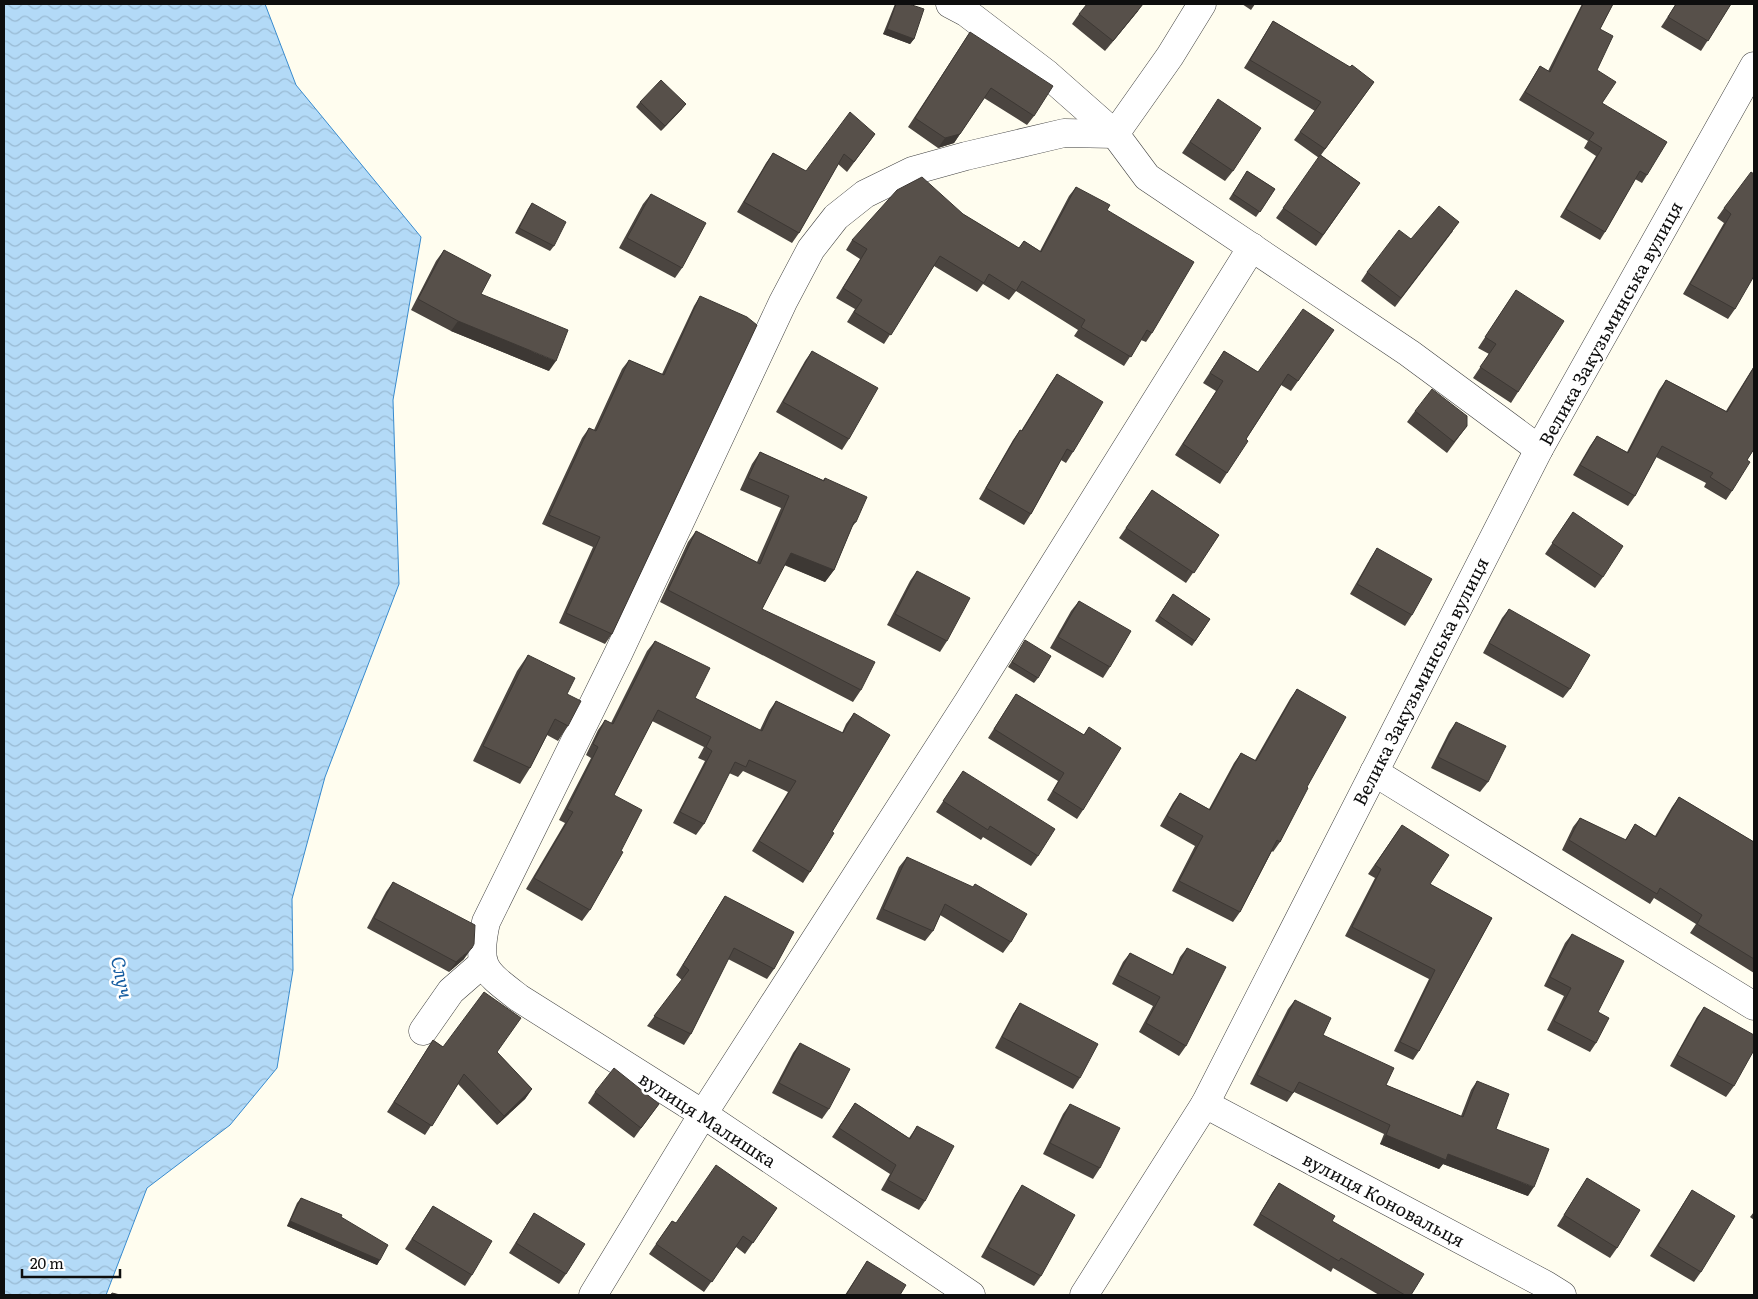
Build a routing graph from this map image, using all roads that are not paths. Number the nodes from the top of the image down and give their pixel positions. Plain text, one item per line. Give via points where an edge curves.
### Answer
1 (950, 4) edge
2 (1202, 4) edge
3 (1754, 66) edge
4 (1114, 134) junction
5 (1252, 248) junction
6 (1539, 449) junction
7 (1374, 772) junction
8 (482, 964) junction
9 (1754, 1006) edge
10 (423, 1031) dead end
11 (1205, 1104) junction
12 (703, 1114) junction
13 (593, 1295) edge
14 (971, 1295) edge
15 (1084, 1295) edge
16 (1562, 1295) edge

1 - 4 street via 1047,74
2 - 4 street via 1170,56
3 - 6 street, Велика Закузьминська вулиця
4 - 5 street via 1147,177
4 - 8 street via 1064,133 912,171 865,194 836,217 811,249 486,922
5 - 6 street via 1409,353
5 - 12 street via 968,702
6 - 7 street, Велика Закузьминська вулиця
7 - 9 street
7 - 11 street, Велика Закузьминська вулиця
8 - 10 street via 451,991
8 - 12 street, вулиця Малишка via 496,981 519,998
11 - 15 street, Велика Закузьминська вулиця
11 - 16 street, вулиця Коновальця
12 - 13 street
12 - 14 street, вулиця Малишка

